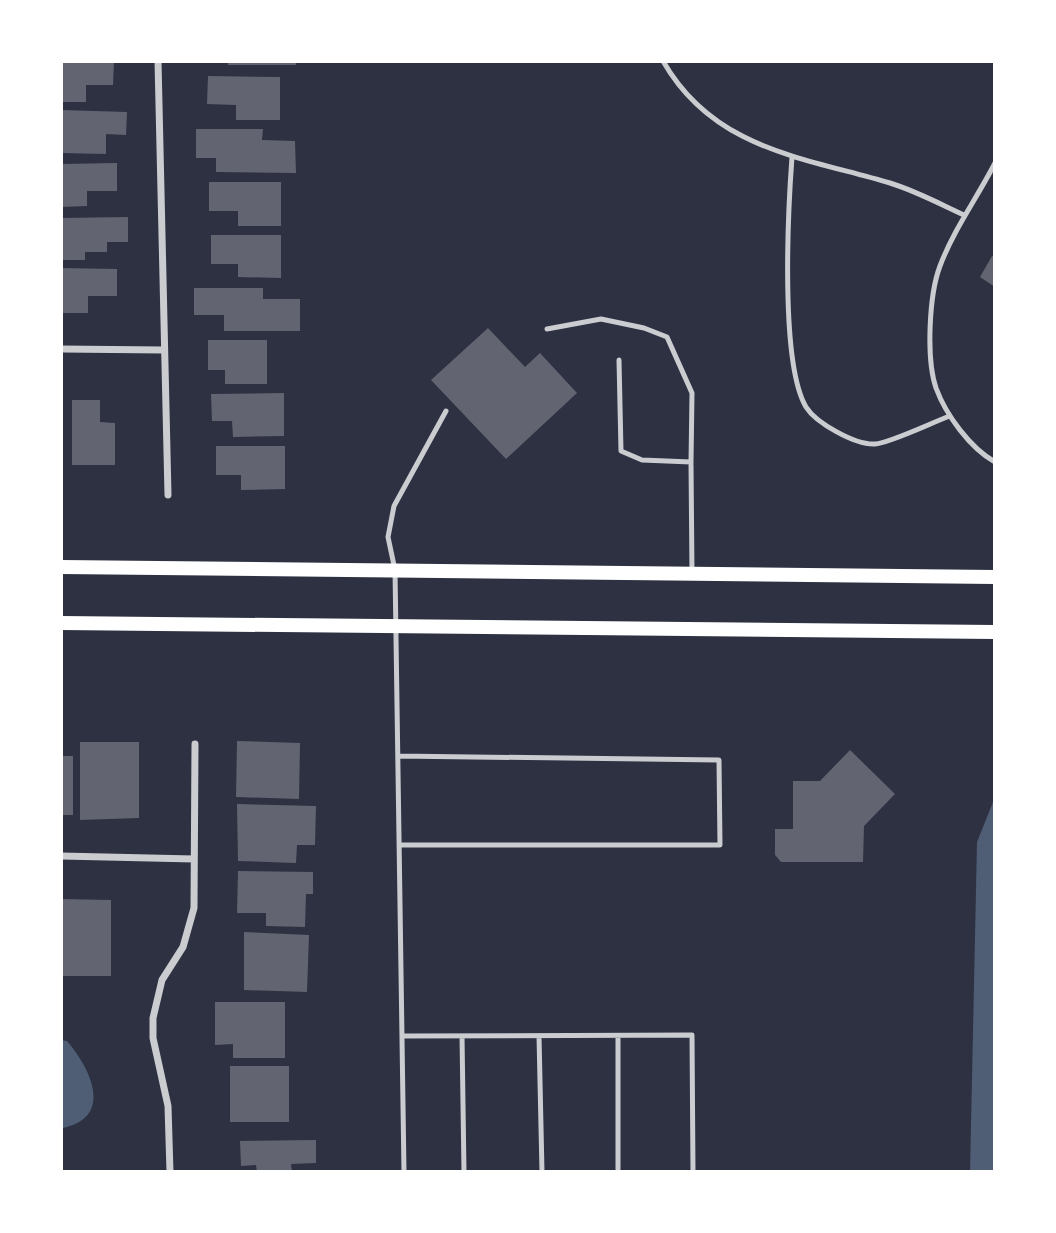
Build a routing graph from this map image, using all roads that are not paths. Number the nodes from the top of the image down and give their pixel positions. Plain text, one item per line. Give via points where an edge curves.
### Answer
1 (158, 61) edge
2 (663, 61) edge
3 (792, 157) junction
4 (995, 163) edge
5 (964, 215) junction
6 (547, 329) dead end
7 (61, 349) edge
8 (163, 350) junction
9 (619, 360) dead end
10 (446, 411) dead end
11 (950, 415) junction
12 (691, 462) junction
13 (995, 462) edge
14 (168, 495) dead end
15 (61, 567) edge
16 (395, 570) junction
17 (692, 573) junction
18 (995, 576) edge
19 (61, 623) edge
20 (395, 626) junction
21 (995, 632) edge
22 (195, 744) dead end
23 (398, 756) junction
24 (399, 845) junction
25 (61, 856) edge
26 (194, 859) junction
27 (402, 1036) junction
28 (461, 1036) junction
29 (539, 1036) junction
30 (618, 1036) junction
31 (170, 1172) edge
32 (404, 1172) edge
33 (464, 1172) edge
34 (542, 1172) edge
35 (618, 1172) edge
36 (693, 1172) edge

1 - 8 street
2 - 3 lane via 709,118
3 - 5 lane via 894,184
3 - 11 lane via 786,228 794,373 806,408 838,434 875,444
4 - 5 lane
5 - 11 lane via 939,270 931,310 935,386
6 - 12 lane via 601,319 667,337 692,393
7 - 8 street
8 - 14 street
9 - 12 lane via 621,451 642,460
10 - 16 lane via 394,506 388,537
11 - 13 lane via 983,455
12 - 17 lane
15 - 16 main road
16 - 17 main road
16 - 20 lane
17 - 18 main road
19 - 20 main road
20 - 21 main road
20 - 23 lane
22 - 26 street
23 - 24 lane
23 - 24 lane via 719,760 720,845
24 - 27 lane
25 - 26 street
26 - 31 street via 191,925 162,980 152,1018 168,1106
27 - 28 lane
27 - 32 lane
28 - 29 lane
28 - 33 lane
29 - 30 lane
29 - 34 lane
30 - 35 lane
30 - 36 lane via 692,1035

